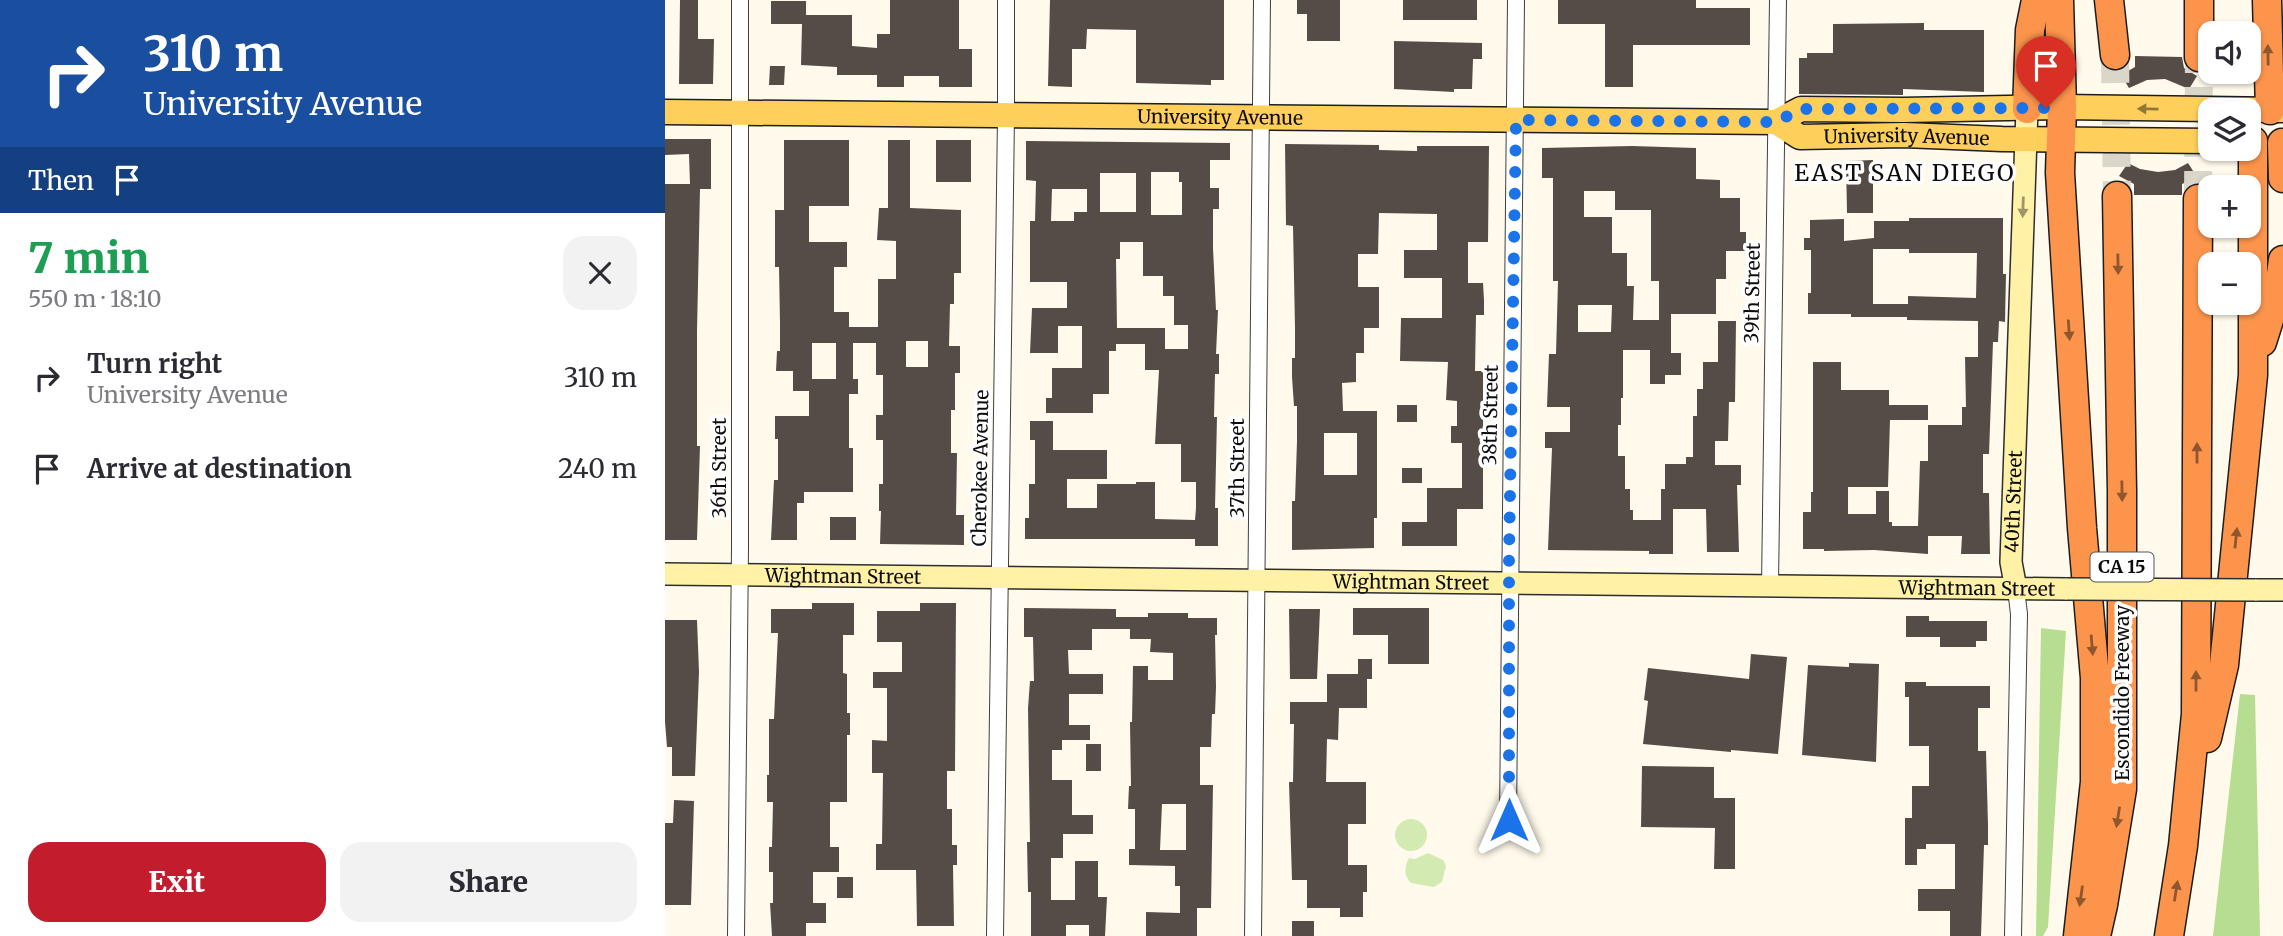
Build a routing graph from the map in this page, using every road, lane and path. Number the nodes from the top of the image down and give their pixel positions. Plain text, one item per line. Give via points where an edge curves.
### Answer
1 (740, 0) edge
2 (1006, 0) edge
3 (1262, 0) edge
4 (1516, 0) edge
5 (1778, 0) edge
6 (2036, 0) edge
7 (2059, 0) edge
8 (2109, 0) edge
9 (2116, 0) edge
10 (2199, 0) edge
11 (2217, 0) edge
12 (2267, 0) edge
13 (2199, 21) edge
14 (2215, 21) edge
15 (2062, 107) junction
16 (2027, 108) junction
17 (2277, 110) edge
18 (665, 112) edge
19 (740, 113) junction
20 (1006, 116) junction
21 (1260, 118) junction
22 (1516, 120) junction
23 (1776, 122) junction
24 (2261, 129) edge
25 (2025, 139) junction
26 (2061, 139) junction
27 (2198, 141) edge
28 (2261, 142) edge
29 (2282, 143) edge
30 (2251, 161) edge
31 (2283, 178) edge
32 (2117, 196) tunnel mouth
33 (2198, 199) tunnel mouth
34 (2283, 260) edge
35 (2253, 375) junction
36 (665, 574) edge
37 (740, 576) junction
38 (1000, 579) junction
39 (1257, 581) junction
40 (1509, 583) junction
41 (1770, 586) junction
42 (2016, 589) junction
43 (2283, 590) edge
44 (1504, 830) dead end
45 (2183, 846) junction
46 (736, 936) edge
47 (995, 936) edge
48 (1253, 936) edge
49 (2013, 936) edge
50 (2078, 936) edge
51 (2096, 936) edge
52 (2169, 936) edge

1 - 19 street, 36th Street
2 - 20 street, Cherokee Avenue
3 - 21 street, 37th Street
4 - 22 street, 38th Street
5 - 23 street, 39th Street
6 - 16 highway
7 - 15 highway
8 - 9 highway via 2115,55
10 - 13 highway
11 - 14 highway
17 -> 12 highway
15 - 16 main road, University Avenue
17 -> 15 main road, University Avenue
15 - 26 highway
16 - 23 main road, University Avenue via 1801,109
16 - 25 main road, 40th Street
17 - 24 main road
18 - 19 main road, University Avenue
19 - 20 main road, University Avenue
19 - 37 street, 36th Street
20 - 21 main road, University Avenue
20 - 38 street, Cherokee Avenue
21 - 22 main road, University Avenue
21 - 39 street, 37th Street
22 - 23 main road, University Avenue
22 - 40 street, 38th Street
23 - 25 main road, University Avenue via 1800,137
23 - 41 street, 39th Street
25 - 26 main road, University Avenue
25 -> 42 main road, 40th Street via 2011,562
26 - 27 main road, University Avenue
26 -> 50 highway via 2077,462 2095,678 2095,782
28 - 29 main road
29 - 31 highway
30 - 35 highway
32 -> 51 highway, Escondido Freeway / CA 15 via 2122,789
45 -> 33 highway via 2196,714
34 - 35 highway
45 -> 35 highway via 2224,665
36 - 37 main road, Wightman Street
37 - 38 main road, Wightman Street
37 - 46 street, 36th Street
38 - 39 main road, Wightman Street
38 - 47 street, Cherokee Avenue
39 - 40 main road, Wightman Street
39 - 48 street, 37th Street
40 - 41 main road, Wightman Street
40 - 44 street, 38th Street via 1509,820
41 - 42 main road, Wightman Street
42 - 43 main road, Wightman Street, bridge
42 - 49 street, 40th Street
52 -> 45 highway

